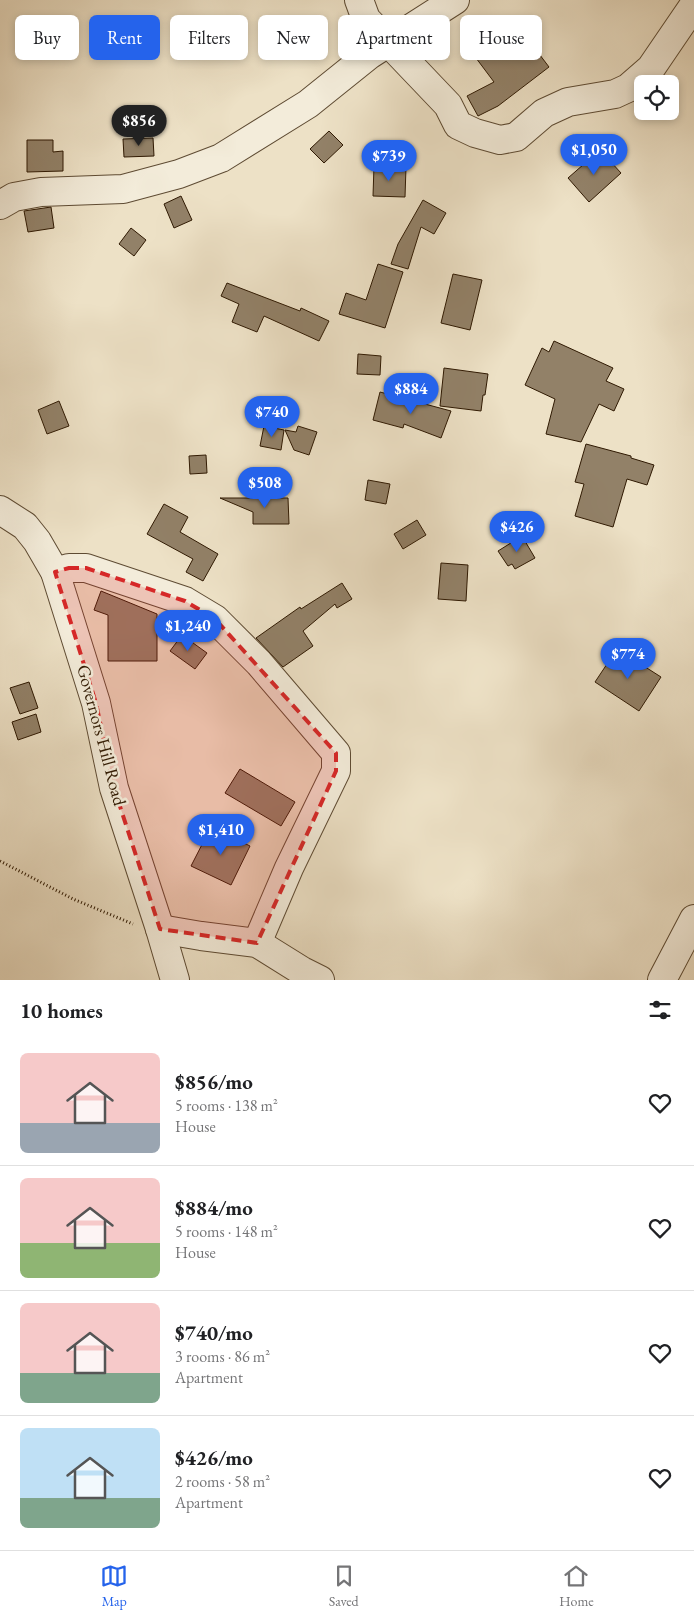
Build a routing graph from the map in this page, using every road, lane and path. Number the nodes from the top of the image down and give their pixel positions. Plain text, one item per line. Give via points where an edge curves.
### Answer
1 (359, 0) edge
2 (455, 0) edge
3 (694, 5) edge
4 (365, 15) edge
5 (431, 15) edge
6 (361, 60) edge
7 (407, 60) edge
8 (0, 205) edge
9 (0, 510) edge
10 (55, 572) junction
11 (0, 861) edge
12 (694, 919) edge
13 (160, 928) junction
14 (257, 943) junction
15 (175, 980) edge
16 (320, 980) edge
17 (662, 980) edge

1 - 4 street
2 - 5 street
3 - 7 street via 651,68 628,88 615,94 568,102 544,113 516,137 500,140 458,125 448,105
6 - 8 street via 308,104 221,158 124,189 42,192 14,197
9 - 10 street, Governors Hill Road via 25,526
10 - 13 street, Governors Hill Road via 96,703 114,788
10 - 14 street via 86,568 186,601 215,619 259,663 336,753 336,771
11 - 13 path via 82,903 135,925
12 - 17 street
13 - 14 street
13 - 15 street, Governors Hill Road
14 - 16 street

